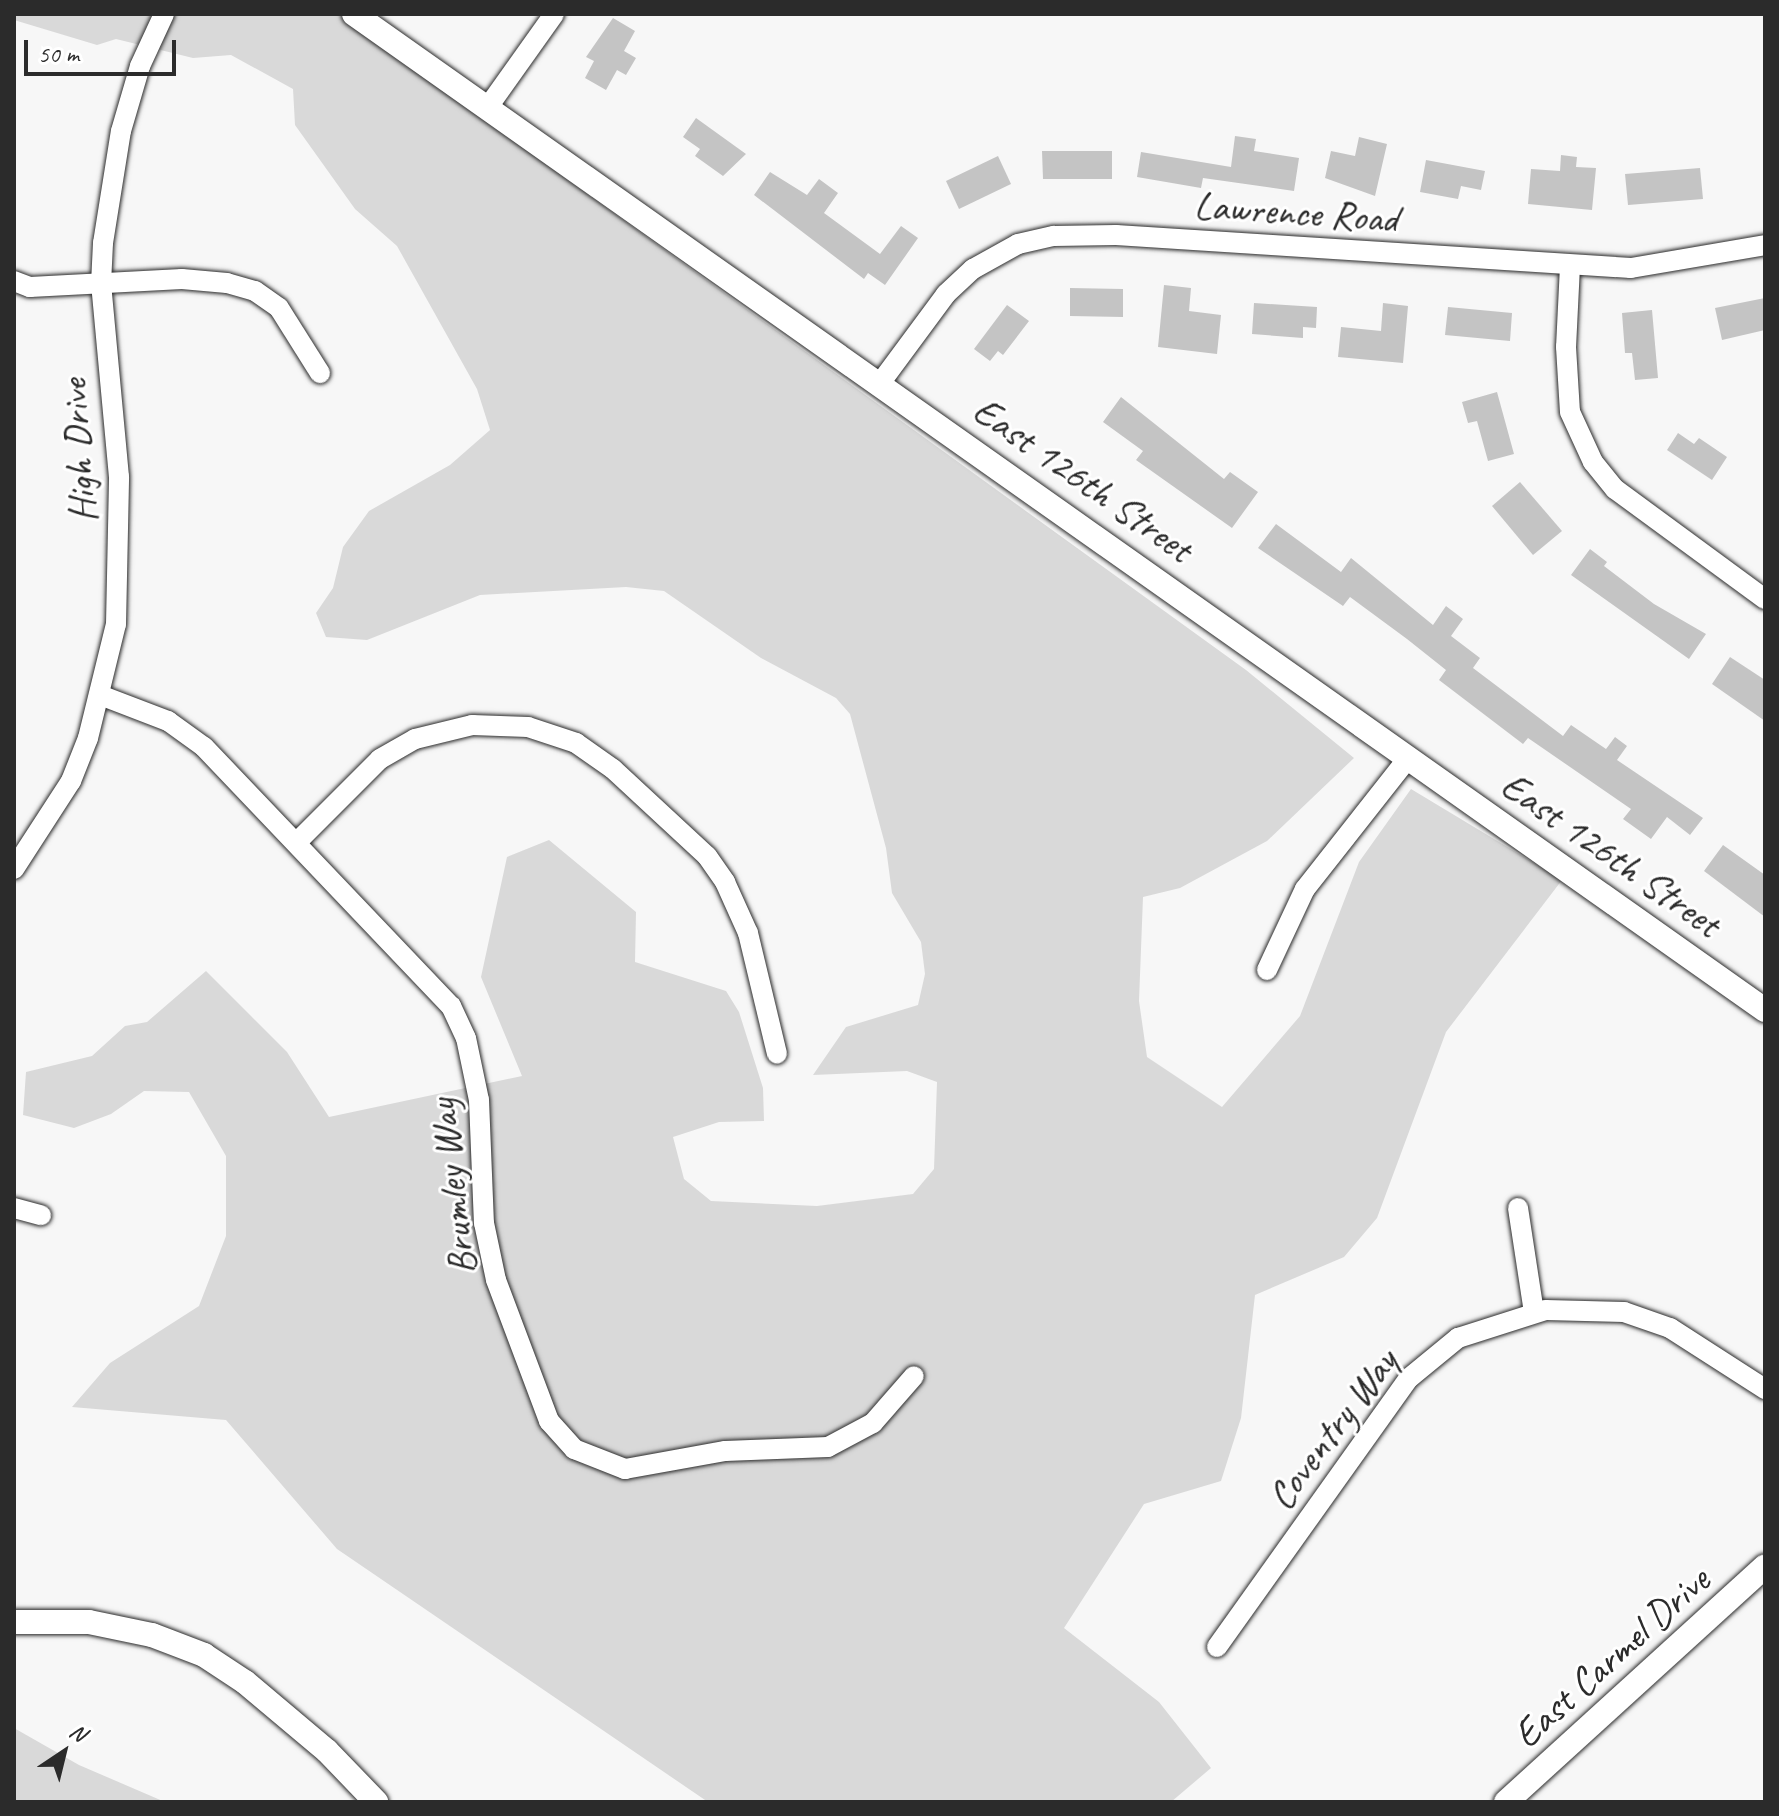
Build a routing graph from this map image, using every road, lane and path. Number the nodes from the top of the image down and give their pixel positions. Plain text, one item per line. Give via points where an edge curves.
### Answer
1 (164, 14) edge
2 (354, 14) edge
3 (554, 14) edge
4 (488, 107) junction
5 (1765, 245) edge
6 (1570, 266) junction
7 (14, 281) edge
8 (101, 284) junction
9 (320, 373) dead end
10 (881, 382) junction
11 (1765, 599) edge
12 (100, 695) junction
13 (1409, 757) junction
14 (297, 842) junction
15 (14, 869) edge
16 (1267, 970) dead end
17 (1763, 1005) edge
18 (777, 1054) dead end
19 (14, 1208) edge
20 (1518, 1208) dead end
21 (41, 1215) dead end
22 (1534, 1312) junction
23 (914, 1376) dead end
24 (1765, 1389) edge
25 (1765, 1566) edge
26 (14, 1622) edge
27 (1217, 1647) dead end
28 (376, 1802) edge
29 (1506, 1802) edge

1 - 8 street, High Drive via 140,66 121,131 108,188
2 - 4 street, East 126th Street
3 - 4 street
4 - 10 street, East 126th Street
5 - 6 street, Lawrence Road via 1661,267
6 - 10 street, Lawrence Road via 1116,235 1054,236 1018,244 973,269 946,294
6 - 11 street via 1570,412 1593,462 1615,489
7 - 8 street via 30,287
8 - 9 street via 182,279 255,291 279,308
8 - 12 street, High Drive via 119,477 120,582
10 - 13 street, East 126th Street
12 - 14 street, Brumley Way via 168,721 204,747
12 - 15 street, High Drive via 71,781
13 - 16 street via 1305,889
13 - 17 street, East 126th Street
14 - 18 street via 380,759 415,739 472,725 528,727 576,743 613,769 707,856 725,882 748,933
14 - 23 street, Brumley Way via 437,988 466,1038 479,1100 484,1223 496,1280 549,1421 574,1449 625,1469 725,1451 828,1447 873,1423
19 - 21 street
20 - 22 street
22 - 24 street, Coventry Way via 1586,1307 1624,1312 1670,1328
22 - 27 street, Coventry Way via 1458,1338 1408,1379
25 - 29 street, East Carmel Drive
26 - 28 street via 89,1622 152,1635 204,1655 315,1741

